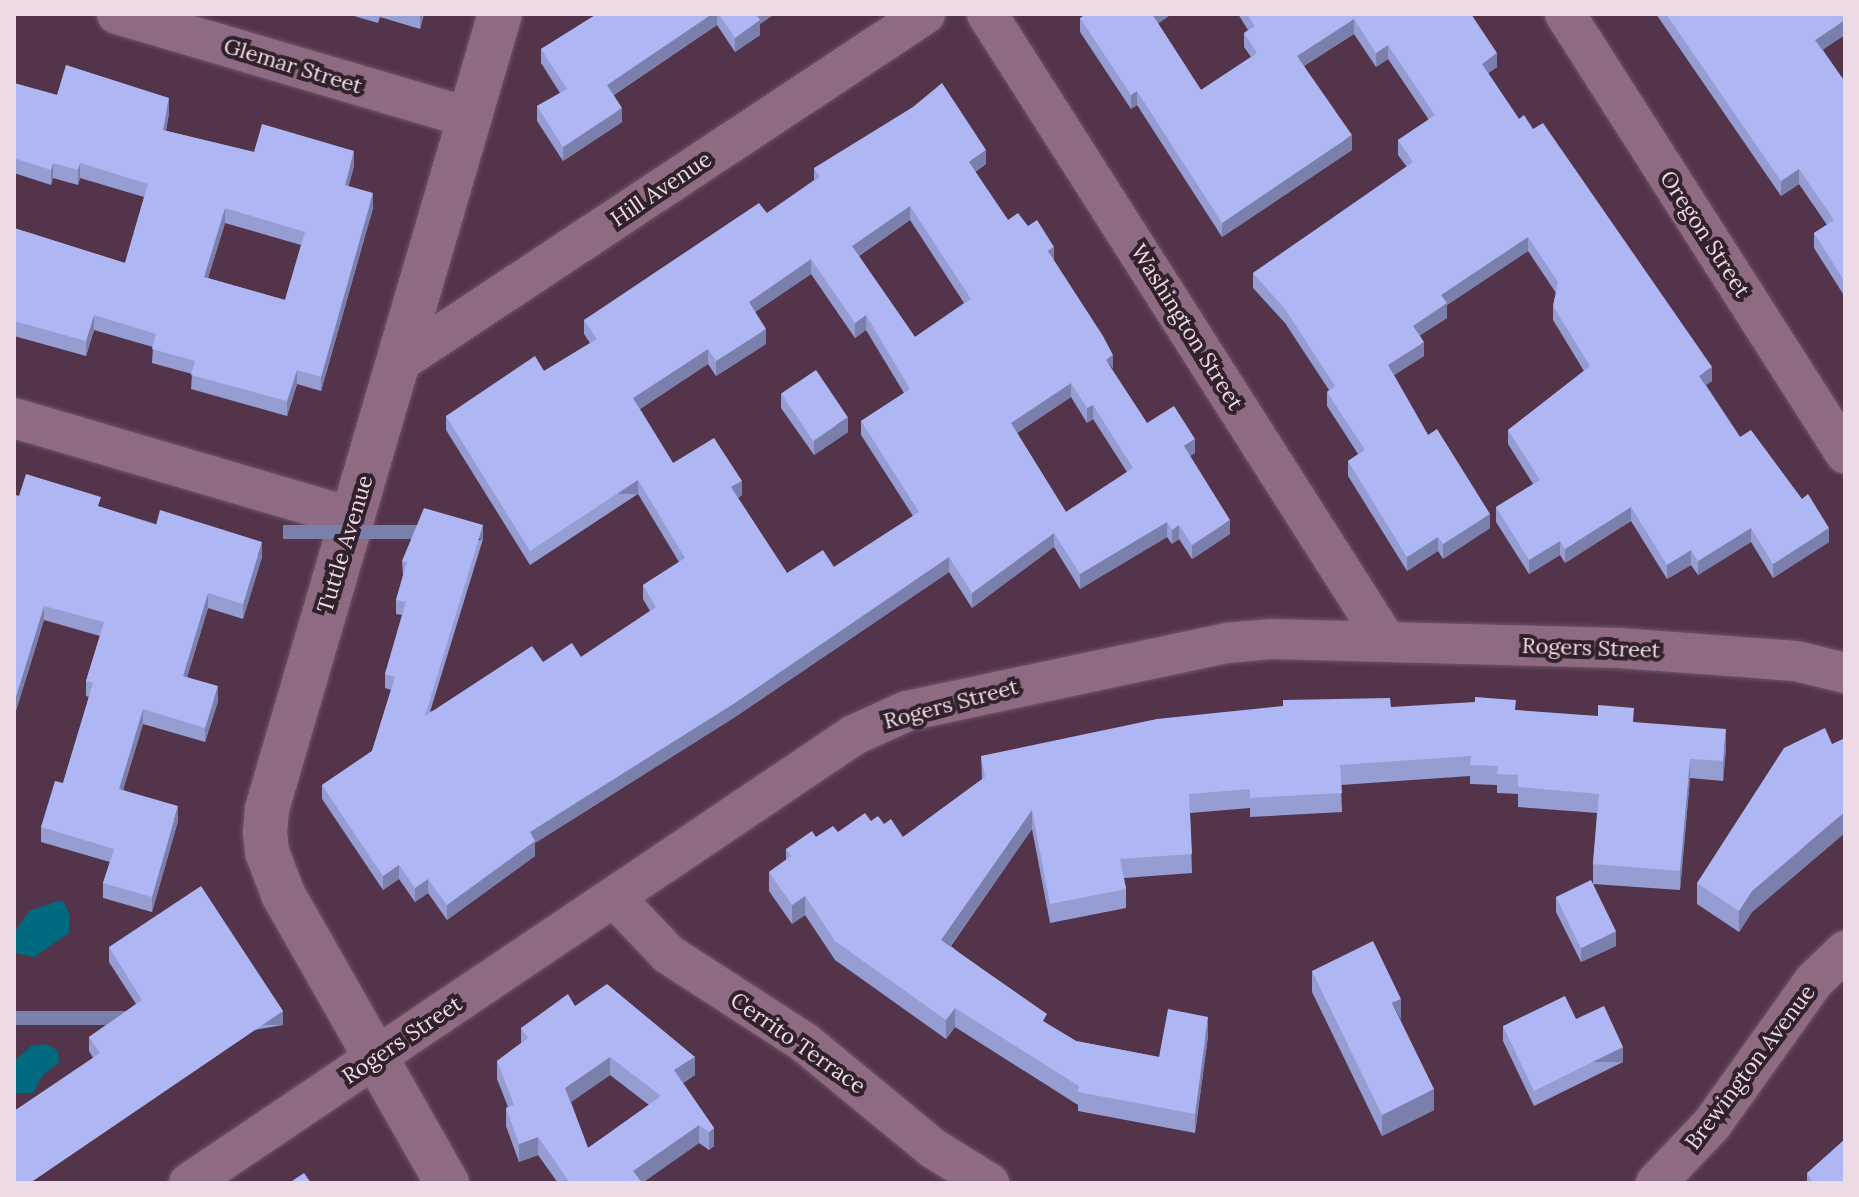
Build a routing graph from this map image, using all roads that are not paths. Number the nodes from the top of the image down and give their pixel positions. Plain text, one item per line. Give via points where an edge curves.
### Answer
1 (117, 14) edge
2 (500, 14) edge
3 (925, 14) edge
4 (987, 14) edge
5 (1565, 14) edge
6 (470, 118) junction
7 (398, 363) junction
8 (14, 418) edge
9 (1845, 453) edge
10 (353, 518) junction
11 (1386, 641) junction
12 (1845, 673) edge
13 (614, 897) junction
14 (1845, 951) edge
15 (376, 1058) junction
16 (189, 1183) edge
17 (447, 1183) edge
18 (989, 1183) edge
19 (1656, 1183) edge

1 - 6 street, Glemar Street
2 - 6 street, Tuttle Avenue
3 - 7 street, Hill Avenue
4 - 11 street, Washington Street
5 - 9 street, Oregon Street
6 - 7 street, Tuttle Avenue
7 - 10 street, Tuttle Avenue
8 - 10 street
10 - 15 street, Tuttle Avenue via 270,796 265,832 283,894
11 - 12 street, Rogers Street via 1753,657
11 - 13 street, Rogers Street via 1227,643 941,702 881,720
13 - 15 street, Rogers Street
13 - 18 street, Cerrito Terrace via 668,954 804,1042 934,1149
14 - 19 street, Brewington Avenue via 1814,981 1712,1124
15 - 16 street, Rogers Street
15 - 17 street, Tuttle Avenue

